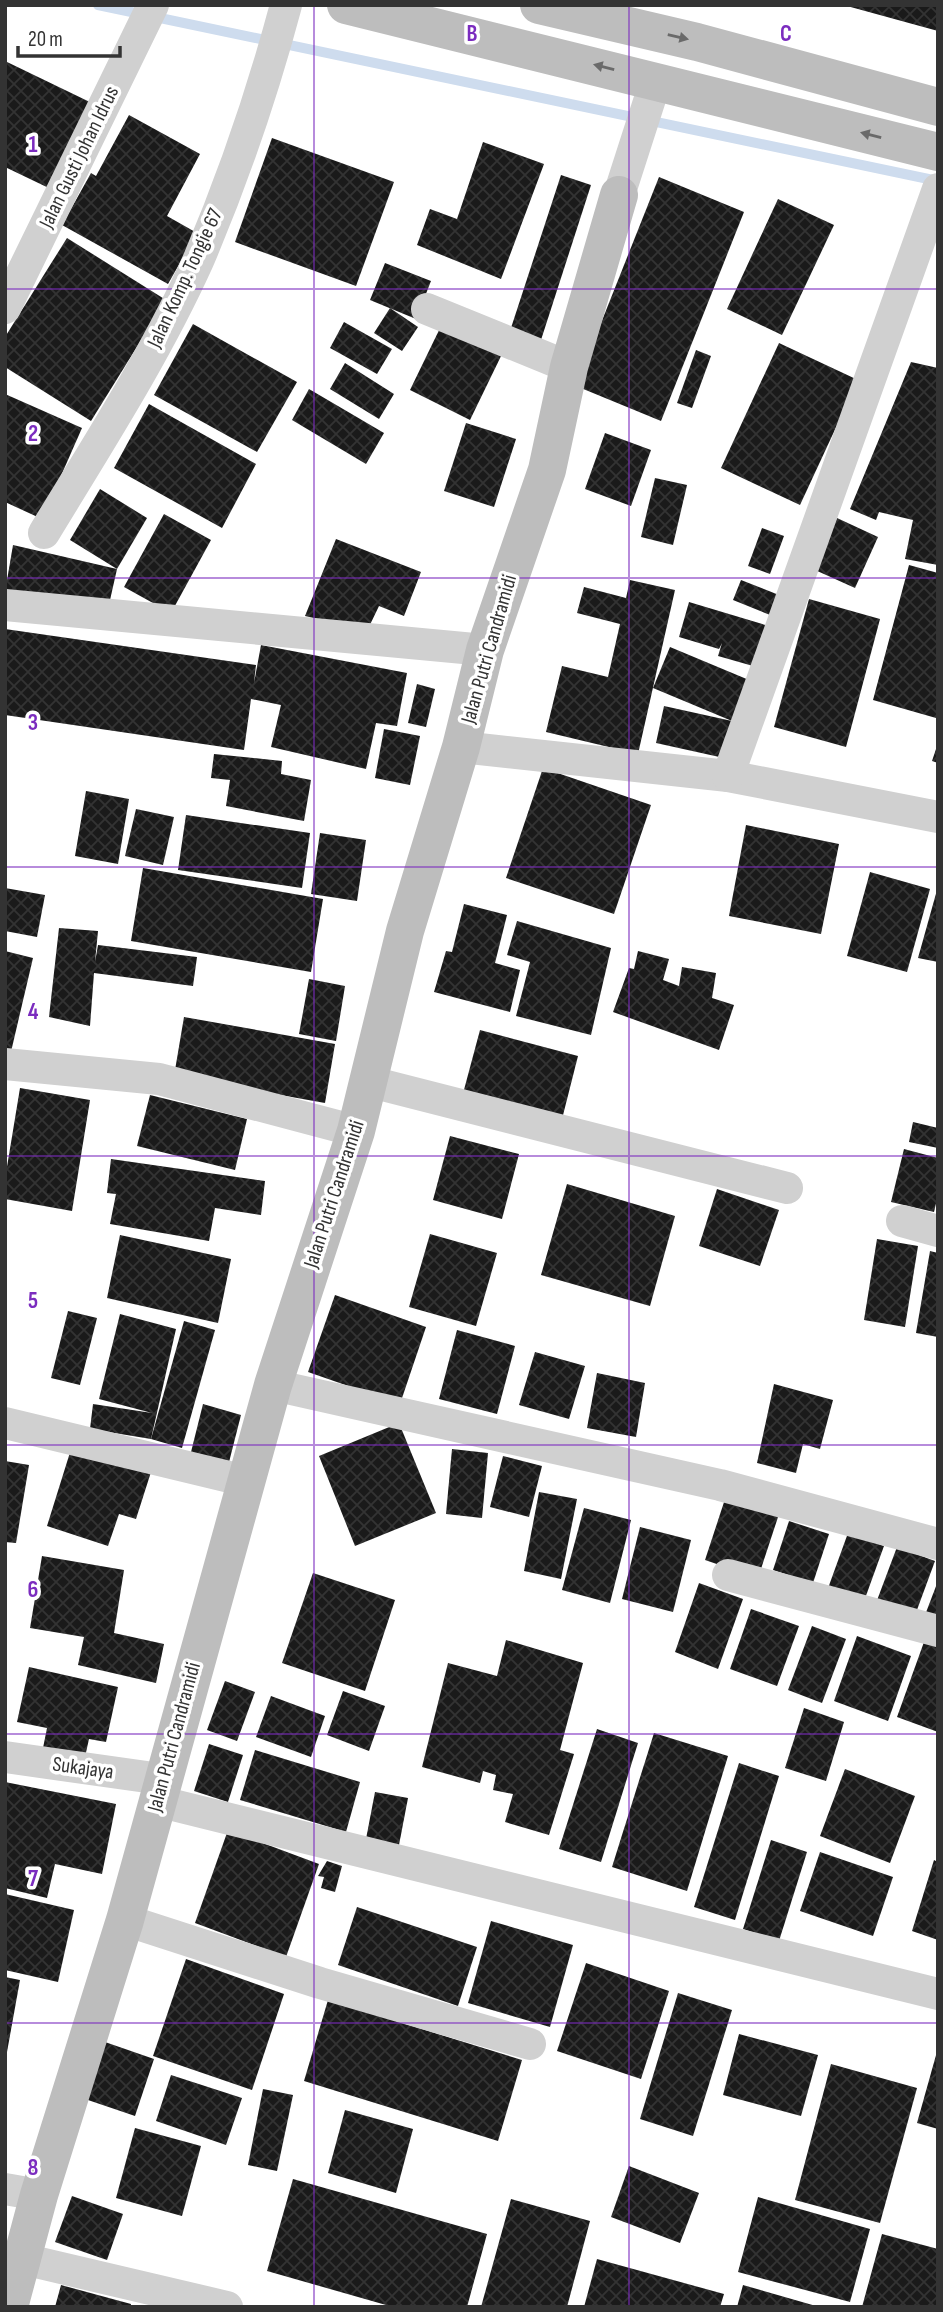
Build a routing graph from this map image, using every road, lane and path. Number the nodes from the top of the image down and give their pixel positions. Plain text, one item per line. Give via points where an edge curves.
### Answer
1 (153, 5) edge
2 (346, 5) edge
3 (540, 5) edge
4 (284, 12) edge
5 (655, 82) junction
6 (938, 107) edge
7 (938, 152) edge
8 (938, 190) edge
9 (619, 195) joint
10 (5, 308) edge
11 (427, 309) dead end
12 (569, 367) junction
13 (44, 533) dead end
14 (5, 605) edge
15 (485, 650) junction
16 (461, 747) junction
17 (728, 776) junction
18 (938, 817) edge
19 (5, 1065) edge
20 (367, 1081) junction
21 (356, 1131) junction
22 (787, 1188) dead end
23 (902, 1221) dead end
24 (938, 1231) edge
25 (273, 1385) junction
26 (5, 1423) edge
27 (246, 1481) junction
28 (938, 1545) edge
29 (728, 1575) dead end
30 (938, 1631) edge
31 (5, 1757) edge
32 (159, 1790) junction
33 (125, 1920) junction
34 (938, 1994) edge
35 (530, 2045) dead end
36 (22, 2192) edge
37 (23, 2259) junction
38 (9, 2307) edge
39 (227, 2307) edge

1 - 10 street, Jalan Gusti Johan Idrus
5 -> 2 street
3 -> 6 street via 697,41
4 - 13 street, Jalan Komp. Tongie 67 via 264,80 197,261 135,383
7 -> 5 street
5 - 9 street, Jalan Putri Candramidi
8 - 17 street
9 - 12 street, Jalan Putri Candramidi
11 - 12 street
12 - 15 street, Jalan Putri Candramidi via 547,470
14 - 15 street
15 - 16 street, Jalan Putri Candramidi
16 - 17 street
16 - 20 street, Jalan Putri Candramidi via 405,931
17 - 18 street
19 - 21 street via 159,1079
20 - 21 street, Jalan Putri Candramidi
20 - 22 street
21 - 25 street, Jalan Putri Candramidi
23 - 24 street
25 - 27 street, Jalan Putri Candramidi
25 - 28 street via 720,1485
26 - 27 street
27 - 32 street, Jalan Putri Candramidi
29 - 30 street
31 - 32 street, Sukajaya
32 - 33 street, Jalan Putri Candramidi
32 - 34 street, Sukajaya
33 - 35 street
33 - 36 street, Jalan Putri Candramidi
36 - 37 street, Jalan Putri Candramidi
37 - 38 street, Jalan Putri Candramidi
37 - 39 street

